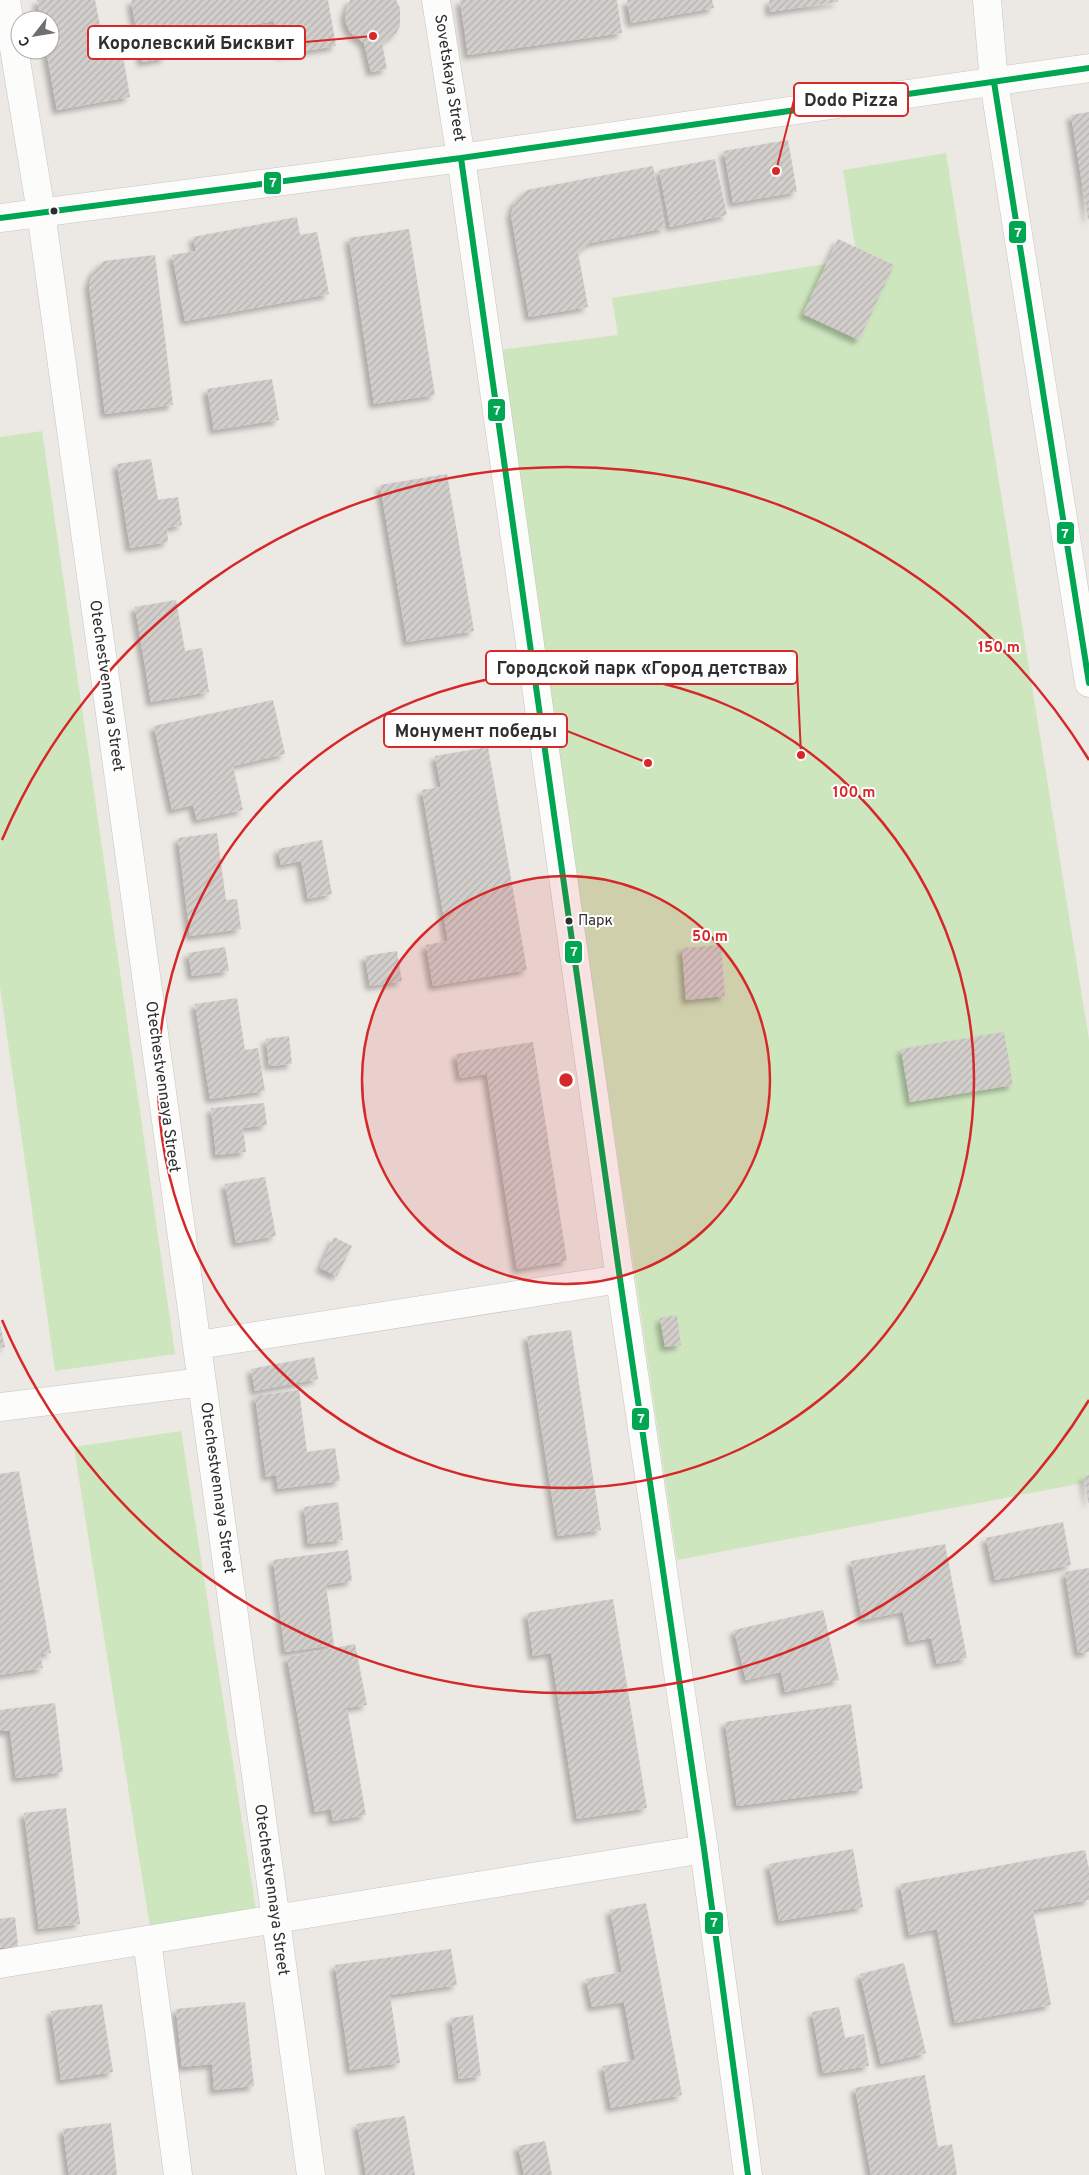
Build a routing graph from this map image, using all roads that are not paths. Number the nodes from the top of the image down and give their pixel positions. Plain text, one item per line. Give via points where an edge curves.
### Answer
1 (6, 0) edge
2 (436, 0) edge
3 (987, 0) edge
4 (1089, 68) edge
5 (994, 82) junction
6 (462, 158) junction
7 (41, 212) junction
8 (0, 218) edge
9 (1089, 683) edge
10 (620, 1279) junction
11 (198, 1345) junction
12 (202, 1382) junction
13 (0, 1407) edge
14 (704, 1850) junction
15 (275, 1919) junction
16 (146, 1940) junction
17 (0, 1964) edge
18 (178, 2175) edge
19 (311, 2175) edge
20 (748, 2175) edge

1 - 7 street, Otechestvennaya Street
2 - 6 street, Sovetskaya Street
3 - 5 street
4 - 5 street
5 - 6 street
5 - 9 street
6 - 7 street
6 - 10 street, Sovetskaya Street
7 - 8 street
7 - 11 street, Otechestvennaya Street
10 - 11 street
10 - 14 street, Sovetskaya Street
11 - 12 street, Otechestvennaya Street
12 - 13 street
12 - 15 street, Otechestvennaya Street
14 - 15 street
14 - 20 street, Sovetskaya Street
15 - 16 street
15 - 19 street, Otechestvennaya Street
16 - 17 street
16 - 18 street

